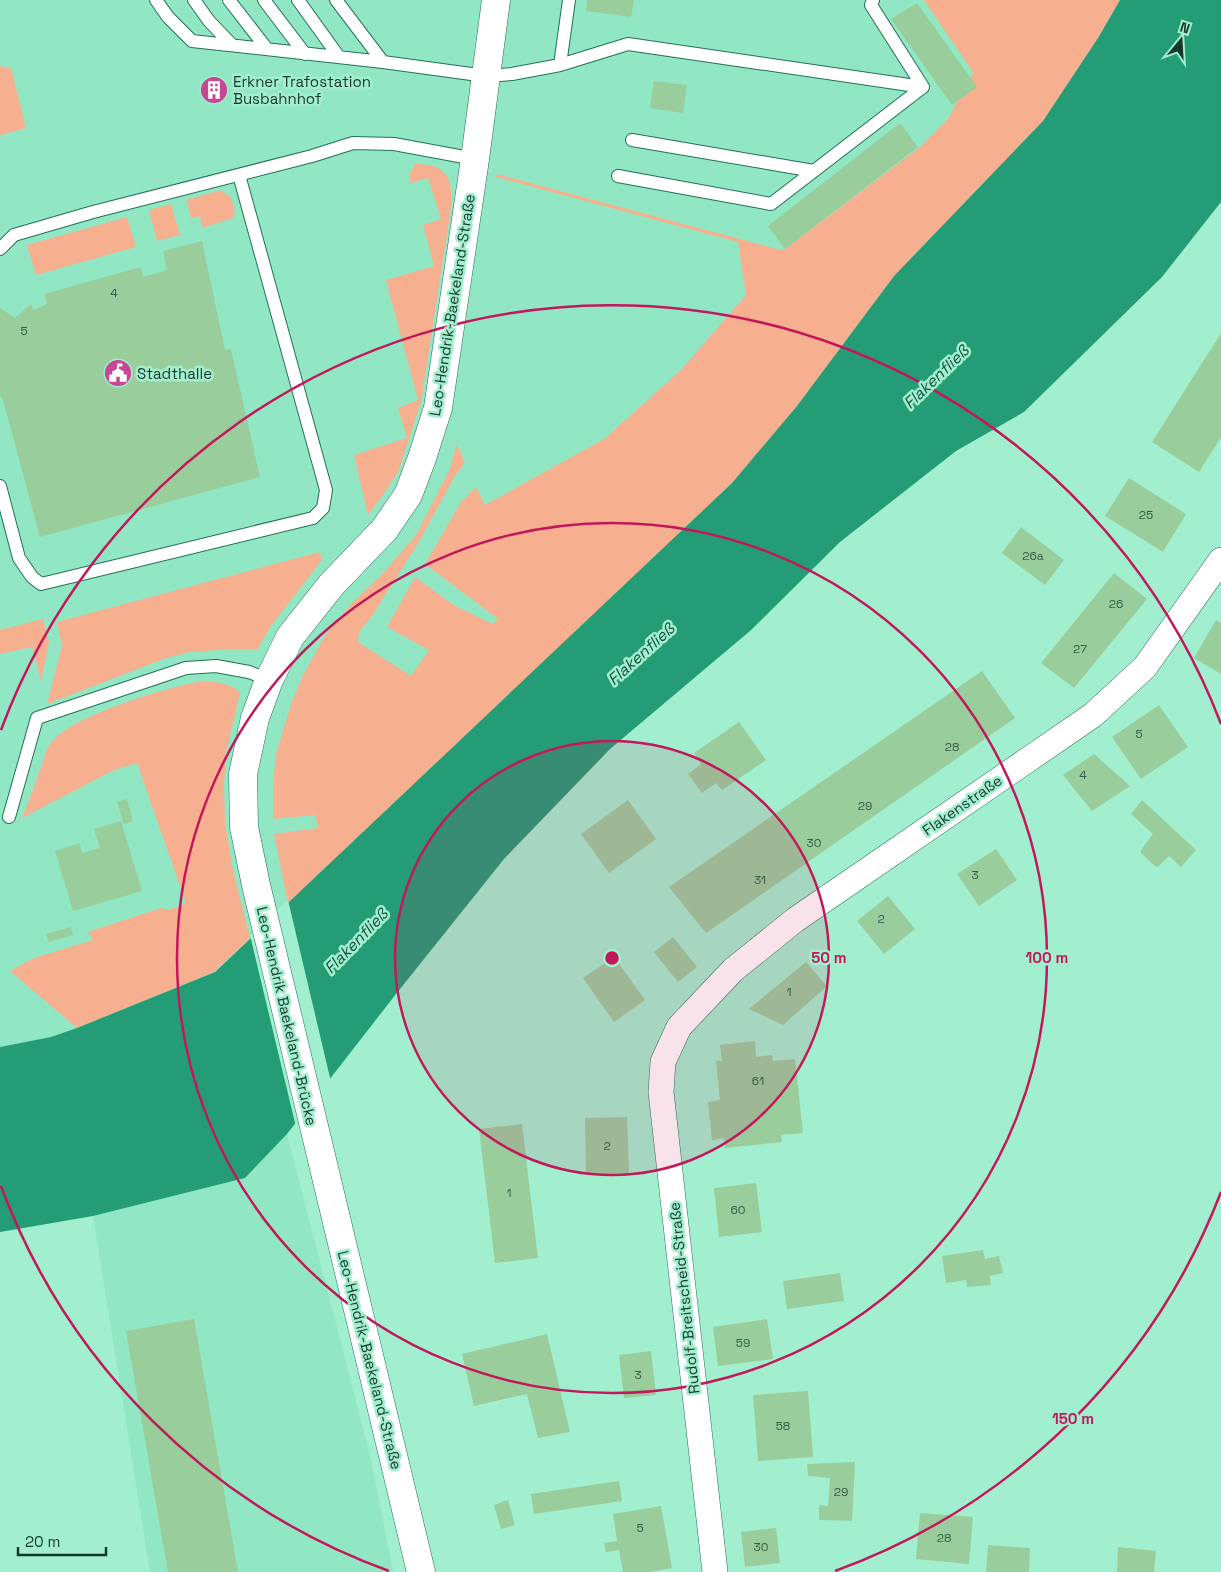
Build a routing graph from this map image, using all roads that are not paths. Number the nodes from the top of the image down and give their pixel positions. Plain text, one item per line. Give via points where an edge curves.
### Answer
1 (156, 0) edge
2 (194, 0) edge
3 (229, 0) edge
4 (264, 0) edge
5 (298, 0) edge
6 (336, 0) edge
7 (496, 0) edge
8 (569, 0) edge
9 (873, 0) edge
10 (231, 44) junction
11 (267, 49) junction
12 (305, 54) junction
13 (339, 57) junction
14 (383, 62) junction
15 (560, 65) junction
16 (486, 76) junction
17 (924, 87) junction
18 (632, 140) dead end
19 (476, 159) junction
20 (814, 171) junction
21 (240, 175) junction
22 (618, 176) dead end
23 (0, 249) edge
24 (0, 486) edge
25 (1221, 560) edge
26 (269, 680) junction
27 (9, 817) dead end
28 (256, 885) joint
29 (679, 1028) joint
30 (318, 1147) joint
31 (421, 1572) edge
32 (715, 1572) edge

1 - 10 lane via 192,41
2 - 10 lane
3 - 11 lane
4 - 12 lane
5 - 13 lane
6 - 14 lane
7 - 16 street, Leo-Hendrik-Baekeland-Straße
8 - 15 lane
9 - 17 lane via 871,5
10 - 11 lane
11 - 12 lane
12 - 13 lane
13 - 14 lane
14 - 16 lane
15 - 16 lane
15 - 17 lane via 628,44
16 - 19 street, Leo-Hendrik-Baekeland-Straße
17 - 20 lane
18 - 20 lane
19 - 21 lane via 394,144 353,143
19 - 26 street, Leo-Hendrik-Baekeland-Straße via 438,408 408,495 384,530 332,584 290,637
20 - 22 lane via 771,204
21 - 23 lane via 14,235
21 - 24 lane via 326,490 323,508 313,518 41,584 19,558
25 - 29 street, Flakenstraße via 1145,667 1093,715 795,920 733,970
26 - 27 lane via 249,672 216,666 186,668 37,718
26 - 28 street, Leo-Hendrik-Baekeland-Straße via 255,718 243,774 244,827
28 - 30 street, Leo-Hendrik Baekeland-Brücke
29 - 32 street, Rudolf-Breitscheid-Straße via 663,1062 661,1092
30 - 31 street, Leo-Hendrik-Baekeland-Straße

